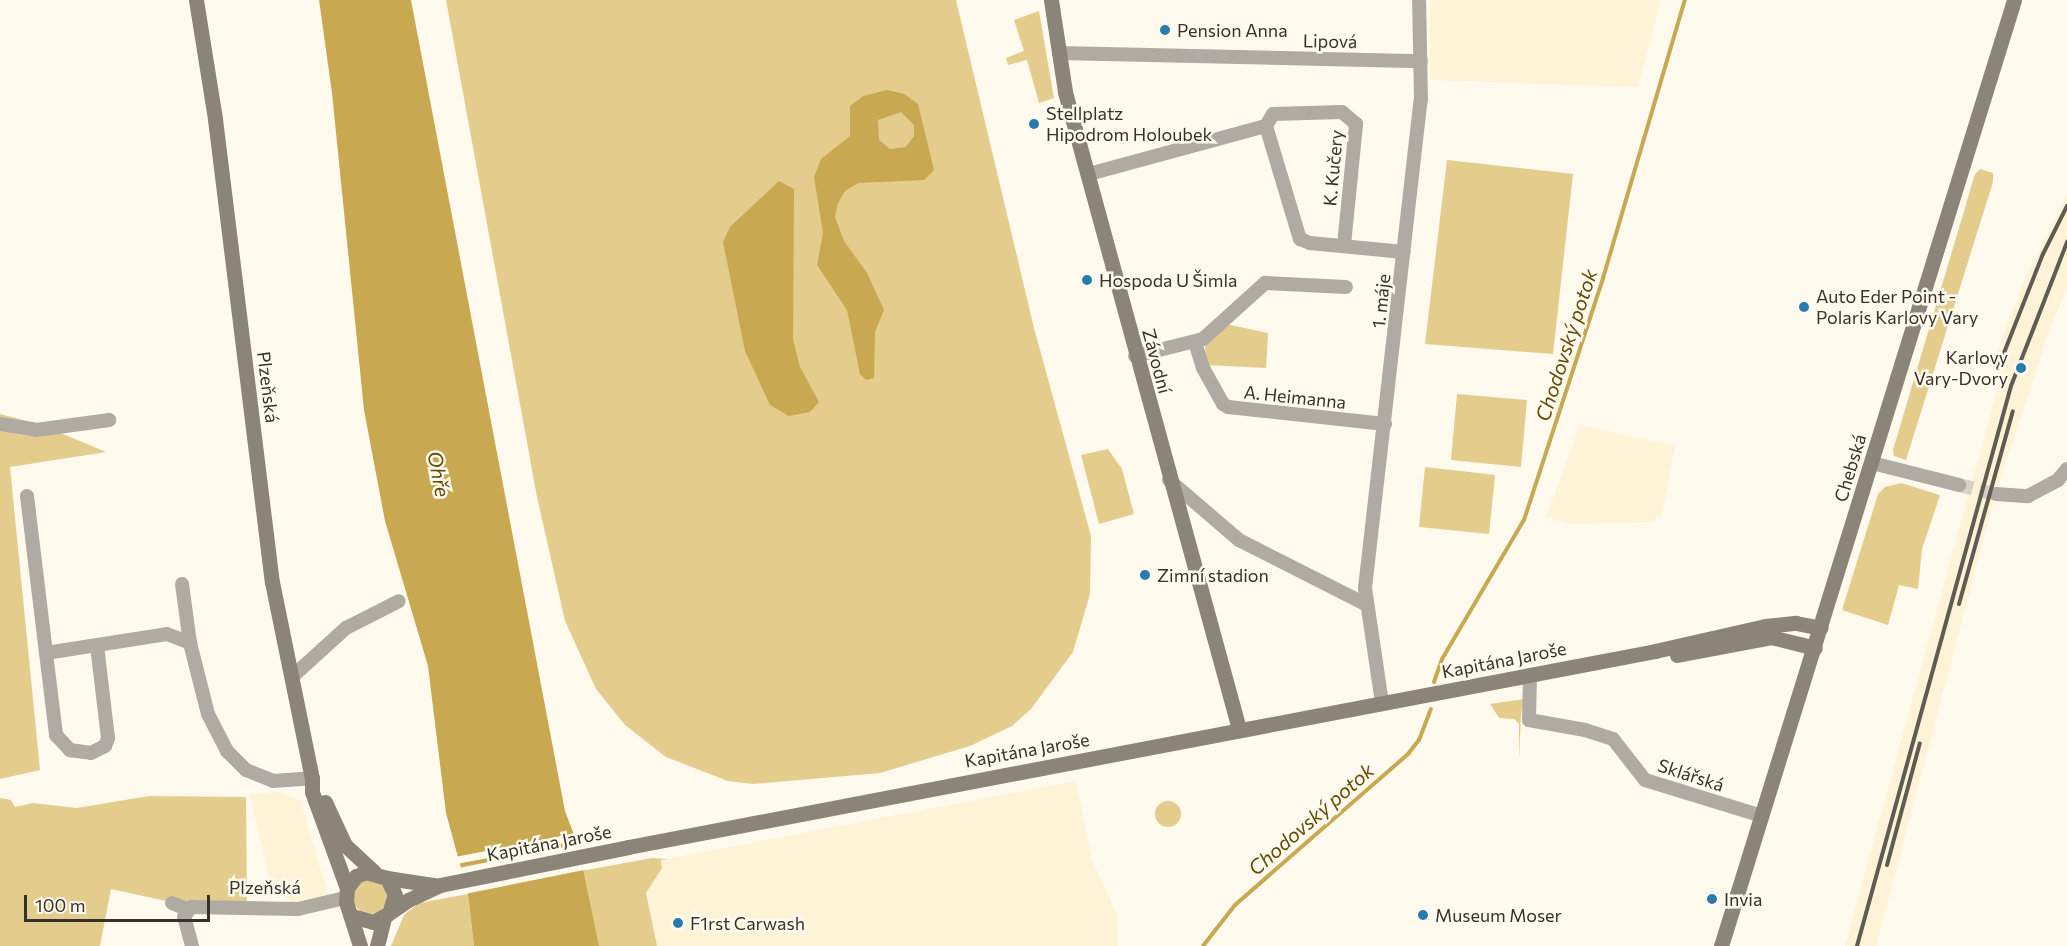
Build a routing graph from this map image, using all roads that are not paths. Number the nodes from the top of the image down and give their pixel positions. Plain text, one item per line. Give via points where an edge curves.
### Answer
1 (196, 0) edge
2 (1051, 0) edge
3 (1419, 0) edge
4 (2014, 0) edge
5 (1059, 53) junction
6 (1421, 61) junction
7 (1266, 126) junction
8 (1089, 174) junction
9 (1344, 245) junction
10 (1404, 252) junction
11 (1347, 287) dead end
12 (1195, 342) junction
13 (1135, 356) junction
14 (109, 420) dead end
15 (0, 424) edge
16 (1385, 424) junction
17 (1872, 463) junction
18 (2067, 469) edge
19 (1169, 480) junction
20 (2062, 481) edge
21 (1959, 485) tunnel mouth
22 (1996, 494) tunnel mouth
23 (27, 496) dead end
24 (182, 585) dead end
25 (399, 601) dead end
26 (1365, 604) junction
27 (1821, 628) junction
28 (190, 643) junction
29 (97, 646) junction
30 (1815, 648) junction
31 (46, 653) junction
32 (1621, 658) junction
33 (1530, 675) junction
34 (293, 676) junction
35 (1382, 703) junction
36 (1239, 729) junction
37 (312, 778) junction
38 (1762, 816) junction
39 (381, 875) junction
40 (440, 885) junction
41 (346, 893) junction
42 (171, 903) dead end
43 (187, 909) junction
44 (352, 916) junction
45 (387, 916) junction
46 (192, 946) edge
47 (360, 946) edge
48 (377, 946) edge
49 (1721, 946) edge

1 - 34 street, Plzeňská via 218,140 272,582
2 - 5 street, Závodní
3 - 6 street, 1. máje
4 - 17 street, Chebská
5 - 6 street, Lipová
5 - 8 street, Závodní via 1065,92
6 - 10 street, 1. máje via 1421,100
7 - 8 street, K. Kučery
7 - 9 street via 1300,239
7 - 9 street, K. Kučery via 1268,118 1280,111 1342,112 1352,117 1356,124
8 - 13 street, Závodní
9 - 10 street
10 - 16 street, 1. máje
11 - 12 street via 1265,283
12 - 13 street
12 - 16 street, A. Heimanna via 1203,368 1228,407
13 - 19 street, Závodní
14 - 15 street via 36,430
16 - 26 street, 1. máje
17 - 21 street
17 - 27 street, Chebská
18 - 20 street
19 - 26 street via 1239,540
19 - 36 street, Závodní
20 - 22 street via 2028,496
23 - 31 street
24 - 28 street
25 - 34 street via 346,628
26 - 35 street, 1. máje
27 - 30 street, Chebská
27 - 32 street, Kapitána Jaroše via 1796,623 1766,626
28 - 29 street via 167,634
28 - 37 street via 208,714 227,751 246,770 273,781
29 - 31 street
29 - 31 street via 108,738 105,746 91,753 70,750 56,735
30 - 32 street, Kapitána Jaroše via 1771,637 1710,651
30 - 38 street, Chebská
32 - 33 street, Kapitána Jaroše
33 - 35 street, Kapitána Jaroše
33 - 38 street, Sklářská via 1529,720 1613,739 1645,780
34 - 37 street, Plzeňská
35 - 36 street, Kapitána Jaroše
36 - 40 street, Kapitána Jaroše
37 - 39 street, Plzeňská via 345,845
37 - 41 street, Plzeňská via 312,792
38 - 49 street, Chebská
39 - 40 street, Kapitána Jaroše
39 - 41 street via 359,874
39 - 45 street via 396,895
40 - 45 street, Kapitána Jaroše via 408,900
41 - 43 street, Plzeňská via 298,909
41 - 44 street
42 - 43 street
43 - 46 street via 184,917
44 - 45 street via 369,922
44 - 47 street
45 - 48 street

